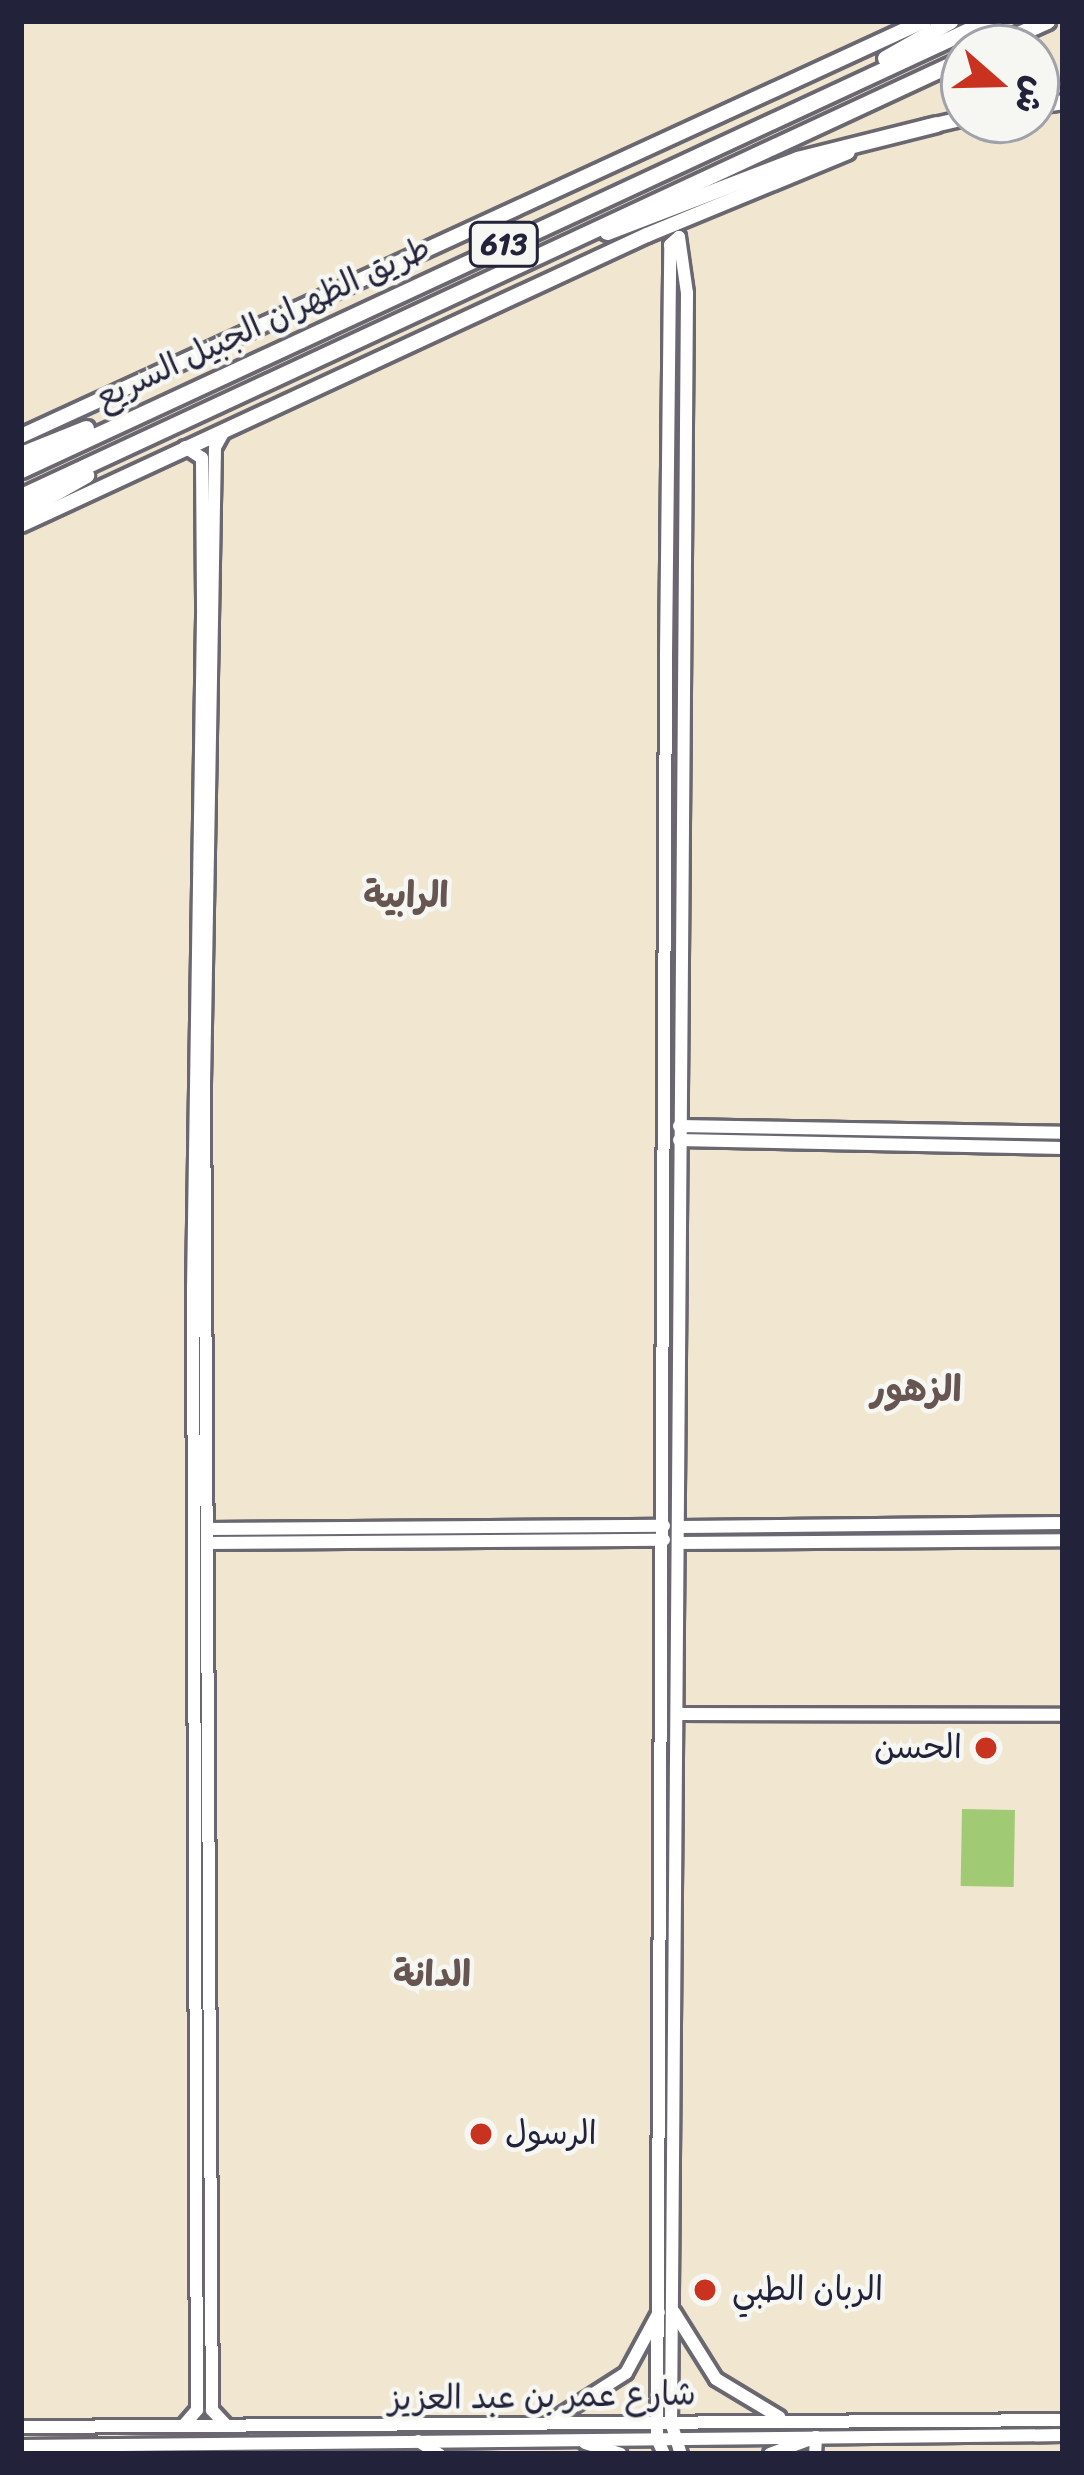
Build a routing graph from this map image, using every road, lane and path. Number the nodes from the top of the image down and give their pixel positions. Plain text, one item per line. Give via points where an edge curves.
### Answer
1 (950, 21) edge
2 (988, 21) edge
3 (923, 22) edge
4 (940, 69) edge
5 (797, 107) junction
6 (940, 123) edge
7 (936, 124) junction
8 (498, 272) junction
9 (255, 359) junction
10 (202, 410) junction
11 (227, 428) junction
12 (21, 432) edge
13 (184, 447) junction
14 (21, 454) edge
15 (21, 470) edge
16 (21, 496) edge
17 (21, 512) edge
18 (21, 525) edge
19 (679, 1133) junction
20 (1063, 1133) edge
21 (1063, 1148) edge
22 (1063, 1523) edge
23 (671, 1534) junction
24 (207, 1536) junction
25 (1063, 1540) edge
26 (679, 1714) junction
27 (1063, 1715) edge
28 (661, 1758) junction
29 (678, 1761) junction
30 (661, 1791) junction
31 (678, 1797) junction
32 (197, 2305) junction
33 (667, 2307) junction
34 (212, 2361) junction
35 (785, 2420) junction
36 (1063, 2420) edge
37 (549, 2422) junction
38 (665, 2422) junction
39 (185, 2424) junction
40 (225, 2424) junction
41 (21, 2427) edge
42 (1063, 2435) edge
43 (816, 2437) junction
44 (665, 2438) junction
45 (214, 2439) junction
46 (561, 2439) junction
47 (168, 2440) junction
48 (416, 2440) junction
49 (489, 2440) junction
50 (21, 2446) edge
51 (182, 2454) edge
52 (199, 2454) edge
53 (439, 2454) edge
54 (472, 2454) edge
55 (620, 2454) edge
56 (664, 2454) edge
57 (681, 2454) edge
58 (770, 2454) edge
59 (815, 2454) edge

1 - 5 highway
2 - 5 highway, طريق الظهران الجبيل السريع / 613
3 - 12 main road
4 - 8 highway, طريق الظهران الجبيل السريع / 613
5 - 9 highway, طريق الظهران الجبيل السريع / 613
6 - 7 main road, 613
7 - 8 highway via 797,159
7 - 11 main road, 613 via 725,200
8 - 10 highway, طريق الظهران الجبيل السريع / 613
9 - 14 highway
9 - 15 highway, طريق الظهران الجبيل السريع / 613
10 - 16 highway, طريق الظهران الجبيل السريع / 613
10 - 17 highway
11 - 13 main road, 613
11 - 24 street via 215,447 210,693
13 - 18 main road, 613
13 - 32 street via 202,458 193,1288
19 - 20 street
19 - 21 street
19 - 23 street
19 - 23 street via 687,293 686,245 676,237
22 - 23 street
23 - 24 street
23 - 25 street
23 - 26 street
23 - 28 street
24 - 34 street
26 - 27 street
26 - 29 street
28 - 29 street via 670,1767
28 - 30 street
29 - 31 street
30 - 31 street
30 - 33 street
31 - 33 street
32 - 34 street via 205,2359
32 - 39 street via 197,2410
33 - 35 street via 716,2379
33 - 37 street via 626,2373
33 - 38 street
34 - 40 street via 212,2410
35 - 36 street, شارع عمر بن عبد العزيز
35 - 38 street, شارع عمر بن عبد العزيز
37 - 38 street, شارع عمر بن عبد العزيز
37 - 40 street, شارع عمر بن عبد العزيز
38 - 44 street
39 - 40 street, شارع عمر بن عبد العزيز
39 - 41 street, شارع عمر بن عبد العزيز
42 - 43 street, شارع عمر بن عبد العزيز
43 - 44 street, شارع عمر بن عبد العزيز
43 - 58 street
43 - 59 street
44 - 46 street, شارع عمر بن عبد العزيز
44 - 56 street
44 - 57 street
45 - 47 street, شارع عمر بن عبد العزيز
45 - 48 street, شارع عمر بن عبد العزيز
45 - 52 street
46 - 49 street, شارع عمر بن عبد العزيز
46 - 55 street
47 - 50 street, شارع عمر بن عبد العزيز
47 - 51 street
48 - 49 street, شارع عمر بن عبد العزيز
48 - 53 street
49 - 54 street

